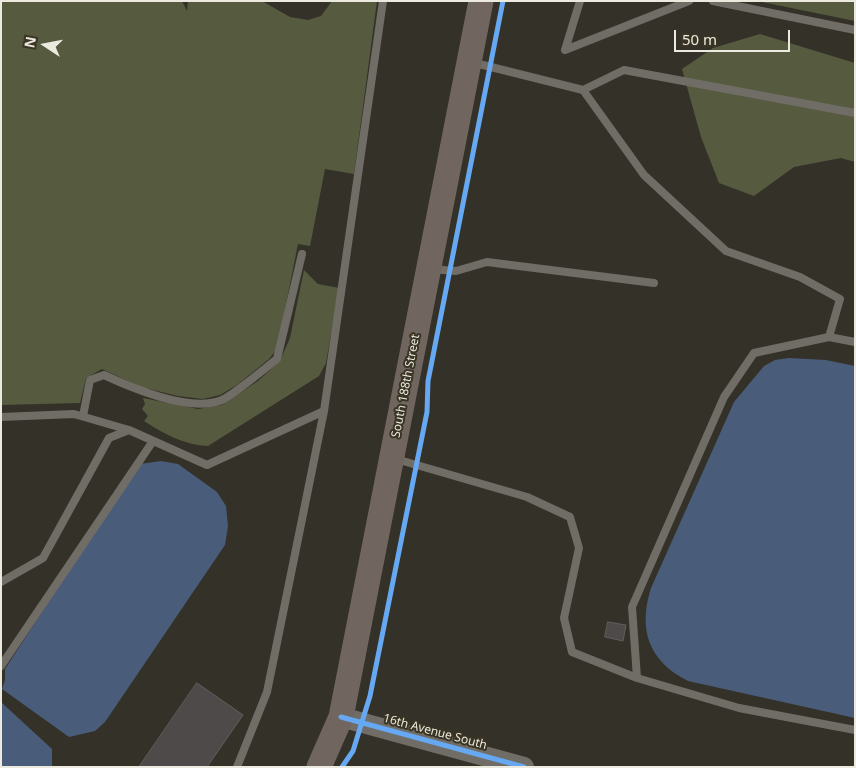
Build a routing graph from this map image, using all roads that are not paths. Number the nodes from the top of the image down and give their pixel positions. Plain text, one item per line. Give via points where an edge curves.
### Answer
1 (383, 1) edge
2 (481, 1) edge
3 (580, 1) edge
4 (689, 1) edge
5 (713, 1) edge
6 (855, 30) edge
7 (469, 62) junction
8 (583, 90) junction
9 (855, 113) edge
10 (302, 254) dead end
11 (429, 268) junction
12 (654, 283) dead end
13 (829, 336) junction
14 (855, 342) edge
15 (324, 411) junction
16 (83, 416) junction
17 (1, 417) edge
18 (129, 430) junction
19 (153, 441) junction
20 (392, 458) junction
21 (1, 582) edge
22 (1, 666) edge
23 (636, 678) junction
24 (341, 717) junction
25 (855, 730) edge
26 (237, 767) edge
27 (319, 767) edge
28 (524, 767) edge

1 - 15 lane
2 - 7 main road, South 188th Street
3 - 4 lane via 565,50
5 - 6 lane
7 - 8 lane
7 - 11 main road, South 188th Street
8 - 9 lane via 624,70
8 - 13 lane via 644,175 726,251 800,277 840,299
10 - 16 lane via 277,359 222,400 199,404 144,393 104,375 90,380
11 - 12 lane via 456,271 487,262
11 - 20 main road, South 188th Street
13 - 14 lane
13 - 23 lane via 754,353 724,397 632,607
15 - 19 lane via 207,465
15 - 26 lane via 267,692
16 - 17 lane
16 - 18 lane
18 - 19 lane
18 - 21 lane via 109,438 43,558
19 - 22 lane
20 - 23 lane via 528,497 570,517 579,548 564,618 572,652
20 - 24 main road, South 188th Street
23 - 25 lane via 739,708
24 - 27 main road, South 188th Street
24 - 28 street, 16th Avenue South

